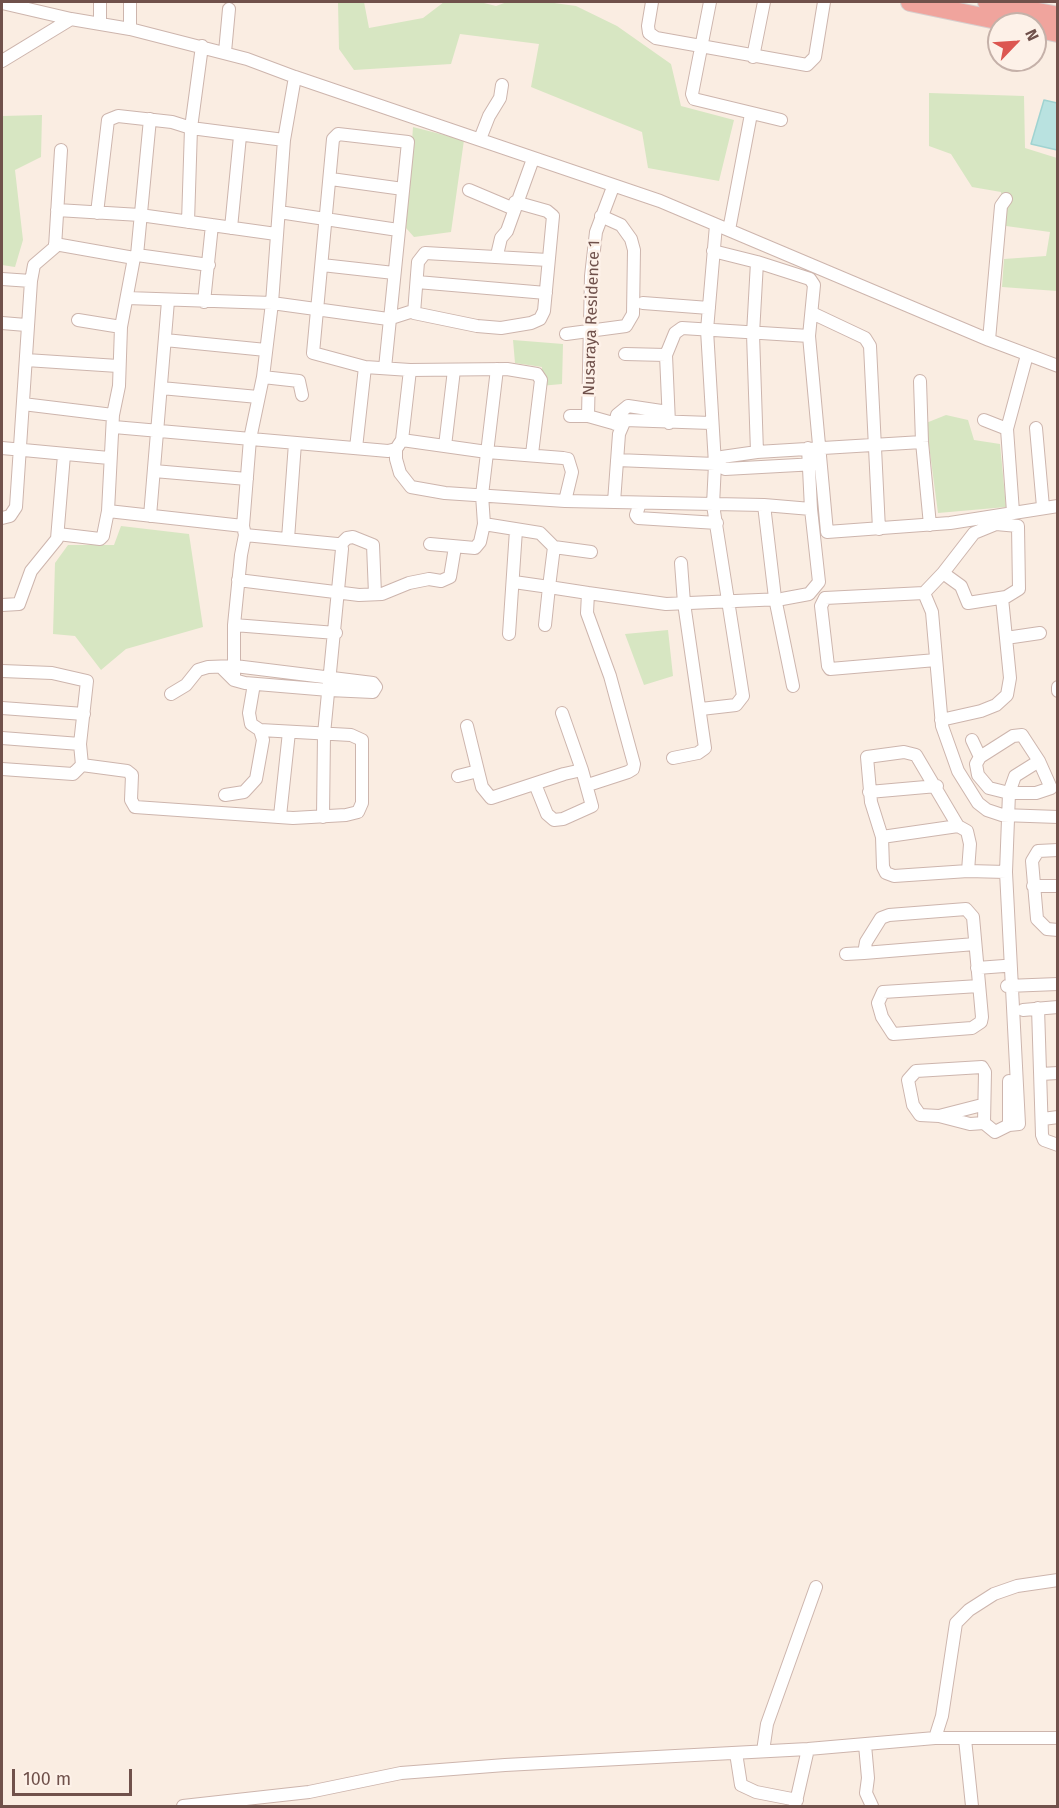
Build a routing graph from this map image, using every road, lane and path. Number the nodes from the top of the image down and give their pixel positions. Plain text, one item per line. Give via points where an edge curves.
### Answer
1 (100, 2) edge
2 (130, 2) edge
3 (652, 2) edge
4 (710, 2) edge
5 (764, 2) edge
6 (824, 2) edge
7 (910, 2) edge
8 (987, 2) edge
9 (2, 3) edge
10 (229, 9) dead end
11 (1058, 16) edge
12 (987, 18) edge
13 (71, 19) junction
14 (100, 24) junction
15 (130, 29) junction
16 (202, 46) junction
17 (703, 48) junction
18 (225, 52) junction
19 (753, 57) junction
20 (2, 61) edge
21 (295, 77) junction
22 (502, 85) dead end
23 (751, 114) junction
24 (150, 119) junction
25 (781, 120) dead end
26 (191, 128) junction
27 (240, 136) junction
28 (480, 139) junction
29 (284, 140) junction
30 (61, 150) dead end
31 (533, 159) junction
32 (331, 179) junction
33 (613, 187) junction
34 (403, 189) junction
35 (469, 190) dead end
36 (1006, 199) dead end
37 (514, 206) junction
38 (57, 210) junction
39 (279, 212) junction
40 (98, 213) junction
41 (140, 215) junction
42 (602, 216) junction
43 (325, 220) junction
44 (188, 222) junction
45 (212, 225) junction
46 (716, 225) junction
47 (231, 228) junction
48 (398, 230) junction
49 (729, 230) junction
50 (276, 234) junction
51 (55, 244) junction
52 (713, 251) junction
53 (502, 256) junction
54 (135, 257) junction
55 (548, 260) junction
56 (757, 262) junction
57 (209, 265) junction
58 (322, 265) junction
59 (394, 273) junction
60 (2, 279) edge
61 (31, 281) junction
62 (417, 282) junction
63 (546, 293) junction
64 (127, 298) junction
65 (168, 301) junction
66 (204, 302) junction
67 (272, 303) junction
68 (643, 303) dead end
69 (709, 308) junction
70 (317, 310) junction
71 (413, 311) junction
72 (812, 314) junction
73 (388, 319) junction
74 (78, 320) dead end
75 (2, 323) edge
76 (26, 325) junction
77 (121, 327) junction
78 (707, 330) junction
79 (590, 331) junction
80 (566, 334) dead end
81 (753, 334) junction
82 (808, 336) junction
83 (165, 340) junction
84 (989, 340) junction
85 (266, 350) junction
86 (625, 354) dead end
87 (666, 355) junction
88 (1027, 355) junction
89 (26, 360) junction
90 (118, 366) junction
91 (1058, 366) edge
92 (365, 367) junction
93 (386, 368) junction
94 (497, 369) junction
95 (410, 370) junction
96 (454, 370) junction
97 (263, 377) junction
98 (920, 381) dead end
99 (161, 388) junction
100 (302, 395) dead end
101 (258, 397) junction
102 (23, 404) junction
103 (570, 416) dead end
104 (588, 416) junction
105 (668, 417) junction
106 (984, 420) dead end
107 (113, 421) junction
108 (711, 423) junction
109 (618, 424) junction
110 (1036, 428) dead end
111 (1007, 429) junction
112 (156, 432) junction
113 (250, 439) junction
114 (922, 442) junction
115 (295, 443) junction
116 (399, 444) junction
117 (445, 446) junction
118 (875, 446) junction
119 (2, 448) edge
120 (356, 448) junction
121 (814, 448) junction
122 (20, 449) junction
123 (775, 451) junction
124 (487, 452) junction
125 (757, 452) junction
126 (532, 454) junction
127 (64, 455) junction
128 (110, 458) junction
129 (617, 460) junction
130 (715, 464) junction
131 (815, 464) junction
132 (777, 466) junction
133 (154, 471) junction
134 (247, 479) junction
135 (482, 495) junction
136 (565, 501) junction
137 (614, 502) junction
138 (640, 503) junction
139 (693, 503) junction
140 (713, 505) junction
141 (764, 505) junction
142 (1058, 506) edge
143 (1043, 507) junction
144 (811, 509) junction
145 (108, 511) junction
146 (1013, 512) junction
147 (150, 516) junction
148 (2, 518) edge
149 (693, 522) junction
150 (717, 523) junction
151 (484, 524) junction
152 (930, 525) junction
153 (879, 529) junction
154 (516, 530) junction
155 (244, 531) junction
156 (827, 532) junction
157 (58, 534) junction
158 (813, 534) junction
159 (288, 539) junction
160 (341, 544) junction
161 (430, 544) dead end
162 (454, 547) junction
163 (554, 547) junction
164 (591, 552) dead end
165 (681, 564) dead end
166 (943, 573) junction
167 (238, 580) junction
168 (514, 582) junction
169 (549, 587) junction
170 (338, 591) junction
171 (588, 592) junction
172 (924, 593) junction
173 (375, 594) junction
174 (775, 598) junction
175 (1002, 598) junction
176 (728, 601) junction
177 (684, 603) junction
178 (2, 605) edge
179 (544, 625) dead end
180 (234, 626) junction
181 (336, 633) junction
182 (1040, 633) dead end
183 (509, 634) dead end
184 (1006, 638) junction
185 (936, 660) junction
186 (235, 666) junction
187 (221, 667) junction
188 (2, 671) edge
189 (234, 680) junction
190 (254, 684) junction
191 (329, 684) junction
192 (793, 686) dead end
193 (171, 694) dead end
194 (2, 708) edge
195 (701, 710) junction
196 (562, 713) dead end
197 (84, 714) junction
198 (941, 723) junction
199 (467, 726) dead end
200 (260, 730) junction
201 (289, 732) junction
202 (324, 734) junction
203 (2, 738) edge
204 (972, 740) dead end
205 (80, 744) junction
206 (980, 757) junction
207 (673, 758) dead end
208 (1039, 761) junction
209 (82, 765) junction
210 (2, 769) edge
211 (582, 770) junction
212 (478, 771) junction
213 (458, 776) dead end
214 (535, 784) junction
215 (588, 785) junction
216 (937, 786) junction
217 (869, 792) junction
218 (225, 795) dead end
219 (1009, 797) junction
220 (1058, 811) edge
221 (1003, 814) junction
222 (280, 816) junction
223 (323, 817) junction
224 (1058, 817) edge
225 (958, 826) junction
226 (882, 837) junction
227 (1058, 850) edge
228 (968, 871) junction
229 (1003, 871) junction
230 (1033, 886) junction
231 (1058, 886) edge
232 (1058, 930) edge
233 (975, 944) junction
234 (864, 953) junction
235 (846, 954) dead end
236 (1004, 966) junction
237 (977, 968) junction
238 (1058, 984) edge
239 (979, 986) junction
240 (1010, 986) junction
241 (1058, 1007) edge
242 (1038, 1008) junction
243 (1023, 1010) dead end
244 (1058, 1073) edge
245 (1041, 1074) junction
246 (1013, 1095) junction
247 (1040, 1095) junction
248 (982, 1105) junction
249 (939, 1116) junction
250 (1058, 1117) edge
251 (1043, 1119) junction
252 (984, 1123) junction
253 (1058, 1145) edge
254 (1058, 1580) edge
255 (816, 1587) dead end
256 (935, 1738) junction
257 (1058, 1738) edge
258 (965, 1739) junction
259 (865, 1744) junction
260 (808, 1749) junction
261 (763, 1751) junction
262 (736, 1753) junction
263 (796, 1803) edge
264 (183, 1806) edge
265 (872, 1806) edge
266 (972, 1806) edge

1 - 14 street
2 - 15 street
3 - 17 street via 648,26 652,36
4 - 17 street
5 - 19 street
6 - 19 street via 814,57 807,64
7 - 12 highway
8 - 11 highway
9 - 13 street
10 - 18 street
13 - 14 street
13 - 20 street
14 - 15 street
15 - 16 street
16 - 18 street
16 - 26 street
17 - 19 street
17 - 23 street via 694,99
18 - 21 street
21 - 28 street
21 - 29 street
22 - 28 street via 499,101
23 - 25 street
23 - 49 street
24 - 26 street
24 - 40 street via 118,116 108,120
24 - 41 street
26 - 27 street
26 - 44 street
27 - 29 street
27 - 47 street
28 - 31 street
29 - 39 street
30 - 38 street
31 - 33 street
31 - 37 street
32 - 34 street
32 - 34 street via 333,139 338,134 404,140 408,143
32 - 43 street
33 - 42 street, Nusaraya Residence 1
33 - 46 street via 660,201
34 - 48 street
35 - 37 street
36 - 84 street via 1001,206
37 - 53 street via 501,238
37 - 55 street via 547,211 553,216
38 - 40 street
38 - 51 street
39 - 43 street
39 - 50 street
40 - 41 street
41 - 44 street
41 - 54 street
42 - 79 street, Nusaraya Residence 1 via 596,232 591,276
42 - 79 street via 621,225 632,239 633,314 626,326
43 - 48 street
43 - 58 street
44 - 45 street
45 - 47 street
45 - 57 street
46 - 49 street
46 - 52 street
47 - 50 street
48 - 59 street
49 - 84 street
50 - 67 street
51 - 54 street
51 - 61 street via 34,266
52 - 56 street
52 - 69 street
53 - 55 street
53 - 62 street via 425,253 419,259
54 - 57 street
54 - 64 street
55 - 63 street
56 - 72 street via 810,279 814,285
56 - 81 street
57 - 66 street
58 - 59 street
58 - 70 street
59 - 73 street
60 - 61 street
61 - 76 street
62 - 63 street
62 - 71 street
63 - 71 street via 540,319 511,327 477,326 417,316
64 - 65 street
64 - 77 street
65 - 66 street
65 - 83 street
66 - 67 street
67 - 70 street
67 - 85 street
68 - 69 street
69 - 78 street
70 - 73 street
70 - 92 street via 313,353
71 - 73 street
72 - 82 street
72 - 118 street via 869,343
73 - 93 street
74 - 77 street
75 - 76 street
76 - 89 street
77 - 90 street
78 - 81 street
78 - 87 street via 678,329
78 - 108 street
79 - 80 street
79 - 104 street, Nusaraya Residence 1
81 - 82 street
81 - 125 street
82 - 121 street
83 - 85 street
83 - 99 street
84 - 88 street
85 - 97 street
86 - 87 street
87 - 105 street
88 - 91 street
88 - 111 street
89 - 90 street
89 - 102 street
90 - 107 street
92 - 93 street
92 - 120 street
93 - 95 street
94 - 96 street
94 - 124 street
94 - 126 street via 536,374 541,379
95 - 96 street
95 - 116 street
96 - 117 street
97 - 100 street via 299,381
97 - 101 street
98 - 114 street
99 - 101 street
99 - 112 street
101 - 113 street
102 - 107 street
102 - 122 street
103 - 104 street
104 - 109 street
105 - 108 street
105 - 109 street via 628,419
106 - 111 street
107 - 112 street
107 - 128 street
108 - 130 street
109 - 129 street
110 - 143 street
111 - 146 street
112 - 113 street
112 - 133 street
113 - 115 street
113 - 134 street
114 - 118 street
114 - 152 street
115 - 120 street
115 - 159 street
116 - 117 street
116 - 120 street
116 - 135 street via 396,459 400,473 411,487
117 - 124 street
118 - 121 street
118 - 153 street
119 - 122 street
121 - 123 street
121 - 131 street
122 - 127 street
122 - 148 street via 16,507 10,516
123 - 125 street
123 - 132 street
124 - 126 street
124 - 135 street
125 - 130 street via 722,457
126 - 136 street via 568,459 572,472
127 - 128 street
127 - 157 street
128 - 145 street
129 - 130 street
129 - 137 street
130 - 132 street via 725,469
130 - 140 street
131 - 132 street
131 - 144 street
131 - 156 street
133 - 134 street
133 - 147 street
134 - 155 street
135 - 136 street
135 - 151 street
136 - 137 street
137 - 138 street
138 - 139 street
138 - 149 street via 638,518
139 - 140 street
139 - 149 street
140 - 141 street
140 - 150 street
141 - 144 street
141 - 174 street
142 - 143 street
143 - 146 street
144 - 158 street
145 - 147 street
145 - 157 street via 102,539
146 - 152 street
147 - 155 street
149 - 150 street
150 - 176 street
151 - 154 street
151 - 162 street via 478,547
152 - 153 street
153 - 156 street
154 - 163 street via 540,533
154 - 168 street
155 - 159 street
155 - 167 street
156 - 158 street
157 - 178 street via 51,549 31,571 19,604
158 - 174 street via 817,587 809,594
159 - 160 street
160 - 170 street
160 - 173 street via 353,537 373,545
161 - 162 street
162 - 173 street via 450,577 409,582
163 - 164 street
163 - 169 street
165 - 177 street
166 - 172 street
166 - 175 street via 961,586 968,603
166 - 175 street via 966,540 981,528 996,524 1018,526 1020,586 1013,595
167 - 170 street
167 - 180 street
168 - 169 street
168 - 183 street
169 - 171 street
169 - 179 street
170 - 173 street
170 - 181 street
171 - 177 street
171 - 215 street via 587,613 610,676 634,764 628,772
172 - 185 street via 932,612
172 - 185 street via 825,598 821,606 828,666 830,669
174 - 176 street
174 - 192 street
175 - 184 street
176 - 177 street
176 - 195 street via 743,700 736,705
177 - 195 street
180 - 181 street
180 - 186 street
181 - 191 street
182 - 184 street
184 - 198 street via 1010,678 1007,695 996,705
185 - 198 street
186 - 187 street
186 - 189 street
186 - 191 street
187 - 189 street
187 - 193 street via 201,668 186,686
188 - 197 street via 52,673 86,680
189 - 190 street
190 - 191 street
190 - 200 street via 249,713 251,724
191 - 202 street
194 - 197 street
195 - 207 street via 705,748
196 - 211 street
197 - 205 street
198 - 221 street via 958,771 978,803
199 - 212 street
200 - 201 street
200 - 218 street via 263,740 256,779 244,792
201 - 202 street
201 - 222 street
202 - 223 street
202 - 223 street via 351,735 362,741 362,803 358,812
203 - 205 street
204 - 206 street
205 - 209 street
206 - 208 street via 1013,736 1022,735
206 - 219 street via 976,764 978,775 989,788
208 - 219 street via 1015,776
208 - 219 street via 1051,788
209 - 210 street via 73,774
209 - 222 street via 130,772 135,807
211 - 214 street
211 - 215 street
212 - 213 street
212 - 214 street via 491,798
214 - 215 street via 547,814 557,820 591,807
216 - 217 street
216 - 217 street via 912,753 874,754 866,760
216 - 225 street
217 - 226 street
219 - 220 street via 1014,809
219 - 221 street
221 - 224 street
221 - 229 street
222 - 223 street
225 - 226 street
225 - 228 street via 970,837
226 - 228 street via 883,867 888,875
227 - 230 street via 1038,851 1035,855
228 - 229 street
229 - 236 street
229 - 240 street
230 - 231 street
230 - 232 street via 1037,919 1047,929
233 - 234 street
233 - 234 street via 973,917 966,909 889,915 881,918
233 - 237 street
234 - 235 street
236 - 237 street
236 - 240 street
237 - 239 street
238 - 240 street
239 - 239 street via 982,1019 972,1028 893,1034 878,1003 885,991
240 - 246 street
241 - 242 street
242 - 243 street
242 - 245 street
244 - 245 street
245 - 247 street
246 - 247 street
246 - 252 street via 1009,1125 995,1132
247 - 251 street
248 - 249 street
248 - 249 street via 985,1072 980,1066 914,1072 908,1080 913,1105 920,1114
248 - 252 street
249 - 252 street via 970,1124
250 - 251 street
251 - 253 street via 1044,1140
254 - 256 street via 994,1594 956,1623
255 - 261 street via 767,1724
256 - 258 street
256 - 259 street
257 - 258 street
258 - 266 street
259 - 260 street
259 - 265 street via 866,1793
260 - 261 street
260 - 263 street
261 - 262 street
262 - 263 street via 741,1785
262 - 264 street via 401,1773 309,1792

